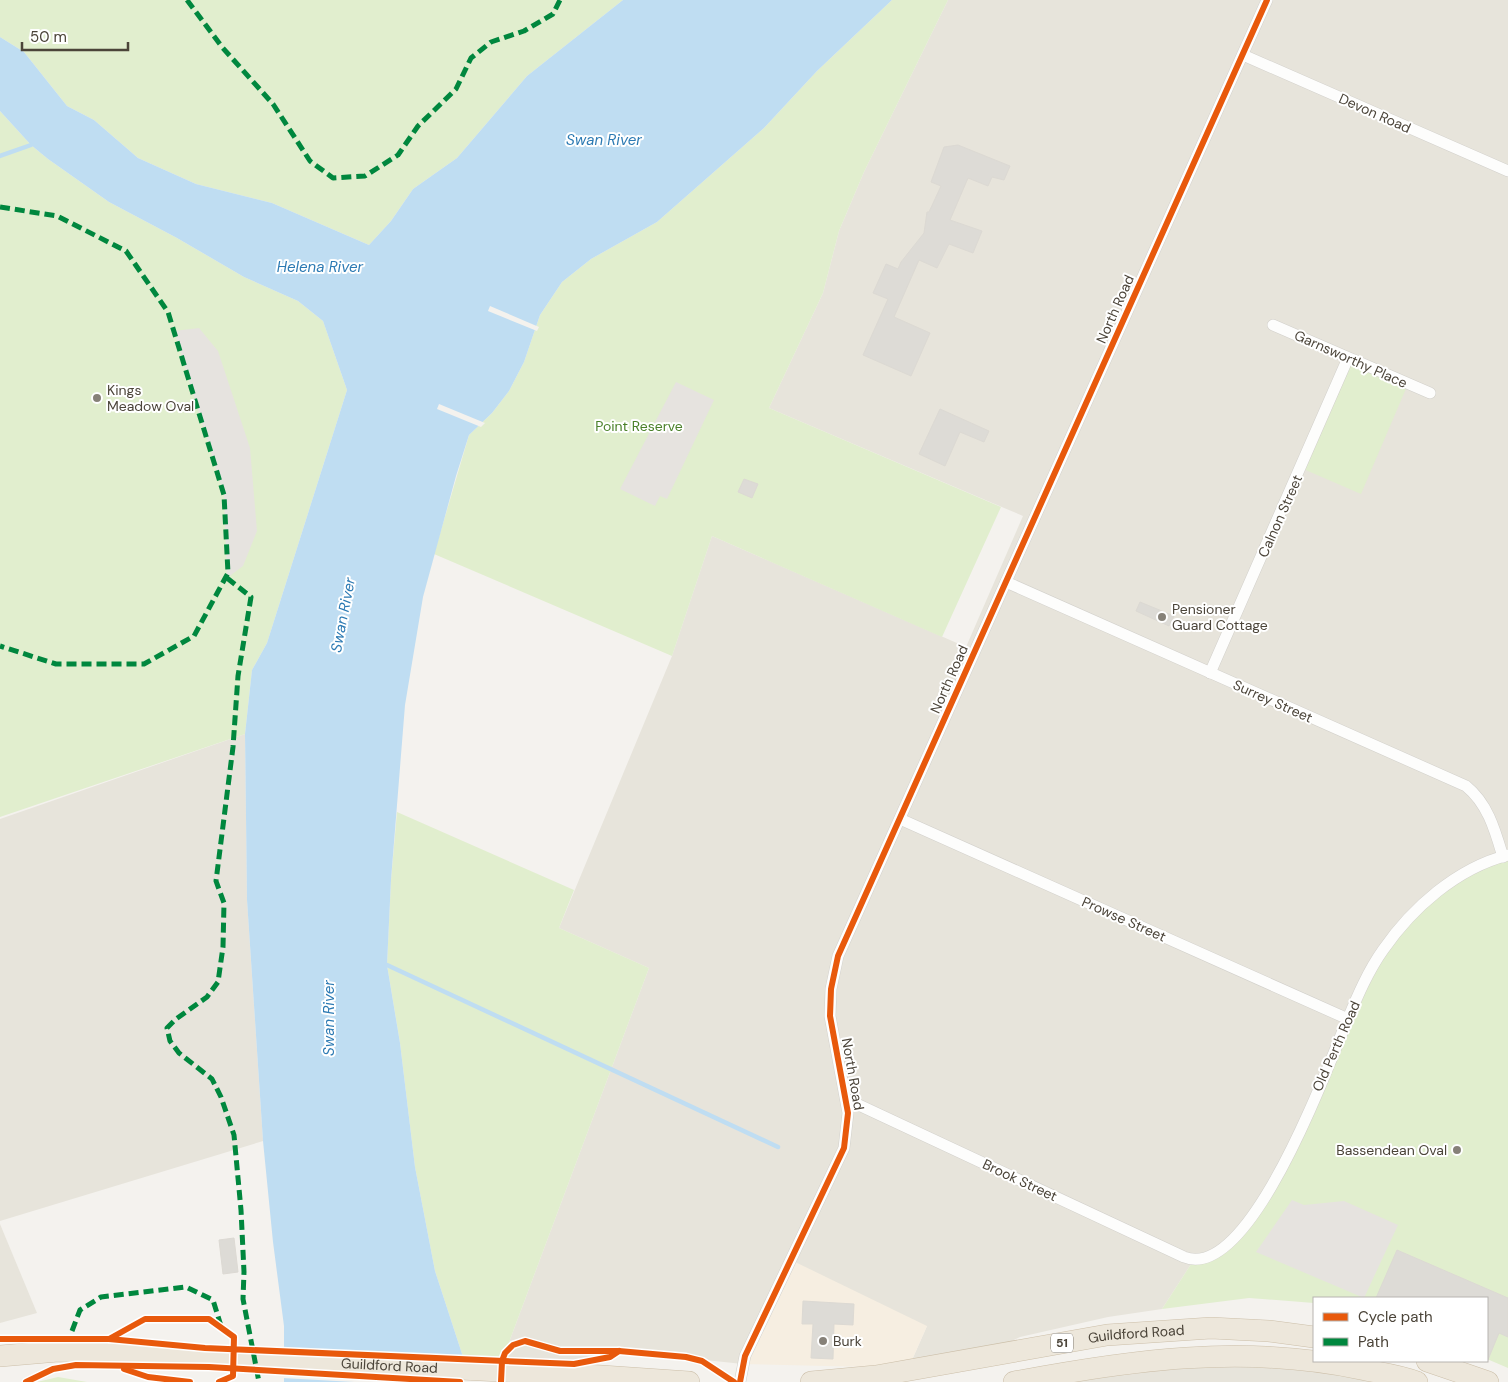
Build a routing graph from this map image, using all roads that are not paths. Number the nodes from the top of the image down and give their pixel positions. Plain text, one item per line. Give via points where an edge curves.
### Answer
1 (1267, 0) edge
2 (1243, 55) junction
3 (1508, 170) edge
4 (1273, 325) dead end
5 (1348, 358) junction
6 (1430, 393) dead end
7 (1006, 582) junction
8 (1210, 673) junction
9 (900, 819) junction
10 (1506, 856) edge
11 (1348, 1019) junction
12 (846, 1099) junction
13 (1194, 1261) joint
14 (1313, 1337) edge
15 (0, 1356) edge
16 (1313, 1362) edge
17 (1317, 1362) edge
18 (1430, 1362) edge
19 (1486, 1381) edge
20 (689, 1382) edge
21 (740, 1382) edge
22 (811, 1382) edge
23 (1014, 1382) edge
24 (1417, 1382) edge

1 - 2 street, North Road
2 - 3 street, Devon Road
2 - 7 street, North Road
4 - 5 street, Garnsworthy Place
5 - 6 street, Garnsworthy Place
5 - 8 street, Calnon Street
7 - 8 street, Surrey Street
7 - 9 street, North Road
8 - 10 street, Surrey Street via 1466,786 1482,802
9 - 11 street, Prowse Street
9 - 12 street, North Road via 838,956 834,973 830,1016
10 - 11 street, Old Perth Road via 1463,875 1411,915 1382,952
11 - 13 street, Old Perth Road via 1269,1192 1232,1242 1215,1256
12 - 13 street, Brook Street
12 - 21 street, North Road via 848,1126 844,1148 745,1356
14 - 22 highway, Guildford Road / 51 via 1211,1328 1107,1335 876,1376
15 - 20 highway, Guildford Road via 58,1351 117,1352
16 - 23 highway, Guildford Road / 51 via 1261,1355 1178,1358
17 - 24 highway, Guildford Road / 51
18 - 19 highway

